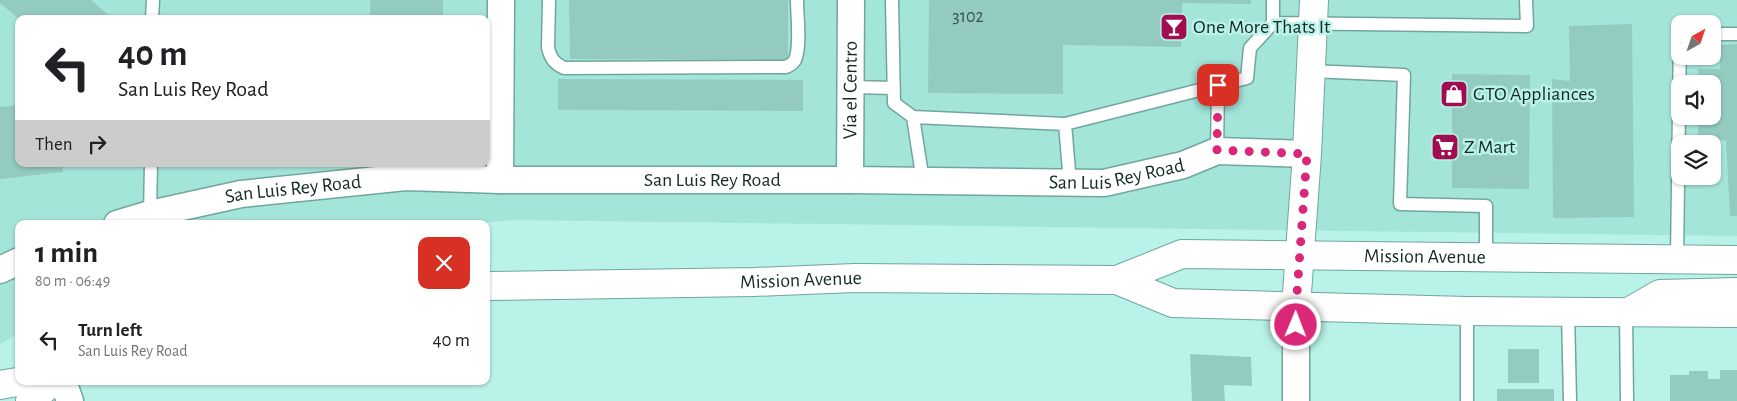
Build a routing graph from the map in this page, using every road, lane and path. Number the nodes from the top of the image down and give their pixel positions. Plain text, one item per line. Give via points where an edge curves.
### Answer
1 (152, 0) edge
2 (501, 0) edge
3 (549, 0) edge
4 (797, 0) edge
5 (851, 0) edge
6 (892, 0) edge
7 (1273, 0) edge
8 (1526, 0) edge
9 (1314, 12) edge
10 (152, 15) edge
11 (1273, 23) junction
12 (1721, 34) edge
13 (1737, 34) edge
14 (1680, 65) edge
15 (1311, 71) junction
16 (1218, 85) junction
17 (850, 87) junction
18 (894, 88) junction
19 (913, 117) junction
20 (1065, 124) junction
21 (1217, 150) junction
22 (1307, 154) junction
23 (151, 167) edge
24 (500, 180) junction
25 (850, 180) junction
26 (923, 181) junction
27 (1070, 183) junction
28 (150, 214) junction
29 (130, 220) edge
30 (1300, 255) junction
31 (1486, 258) junction
32 (1677, 260) junction
33 (1737, 260) edge
34 (15, 263) edge
35 (0, 270) edge
36 (1117, 280) junction
37 (490, 286) edge
38 (1737, 292) edge
39 (1296, 307) junction
40 (1467, 311) junction
41 (1568, 312) junction
42 (1626, 313) junction
43 (1737, 313) edge
44 (15, 382) edge
45 (0, 385) edge
46 (48, 385) edge
47 (64, 385) edge
48 (30, 401) edge
49 (70, 401) edge
50 (1296, 401) edge
51 (1467, 401) edge
52 (1570, 401) edge
53 (1627, 401) edge

1 - 10 lane
2 - 24 street
3 - 4 lane via 548,48 555,63 564,68 786,67 796,59 798,49
5 - 17 street, Via el Centro
6 - 18 lane
7 - 11 lane
8 - 9 lane via 1526,26
9 - 11 lane
9 - 15 main road
11 - 16 lane via 1250,48 1247,78
12 - 13 lane
14 - 32 lane
15 - 22 main road
15 - 31 lane via 1404,75 1400,204 1486,206
16 - 20 lane
16 - 21 lane
17 - 18 lane
17 - 25 street, Via el Centro
18 - 19 lane via 894,103
19 - 20 lane
19 - 26 lane
20 - 27 lane
21 - 22 street, San Luis Rey Road
21 - 27 street, San Luis Rey Road via 1183,165 1104,183
22 - 30 main road
23 - 28 lane
24 - 25 street, San Luis Rey Road
24 - 28 street, San Luis Rey Road via 406,177 242,194
25 - 26 street, San Luis Rey Road
26 - 27 street, San Luis Rey Road
28 - 29 street, San Luis Rey Road
30 - 31 main road, Mission Avenue
30 - 36 main road, Mission Avenue via 1182,254
30 - 39 main road
31 - 32 main road, Mission Avenue
32 - 33 main road, Mission Avenue
34 - 35 street
36 - 37 main road, Mission Avenue via 855,278
36 - 39 main road, Mission Avenue via 1173,303
38 - 42 main road via 1660,294
39 - 40 main road, Mission Avenue
39 - 50 street
40 - 41 main road, Mission Avenue
40 - 51 lane
41 - 42 main road, Mission Avenue
41 - 52 lane
42 - 43 main road, Mission Avenue
42 - 53 lane
44 - 45 main road
46 - 48 main road
47 - 49 street

